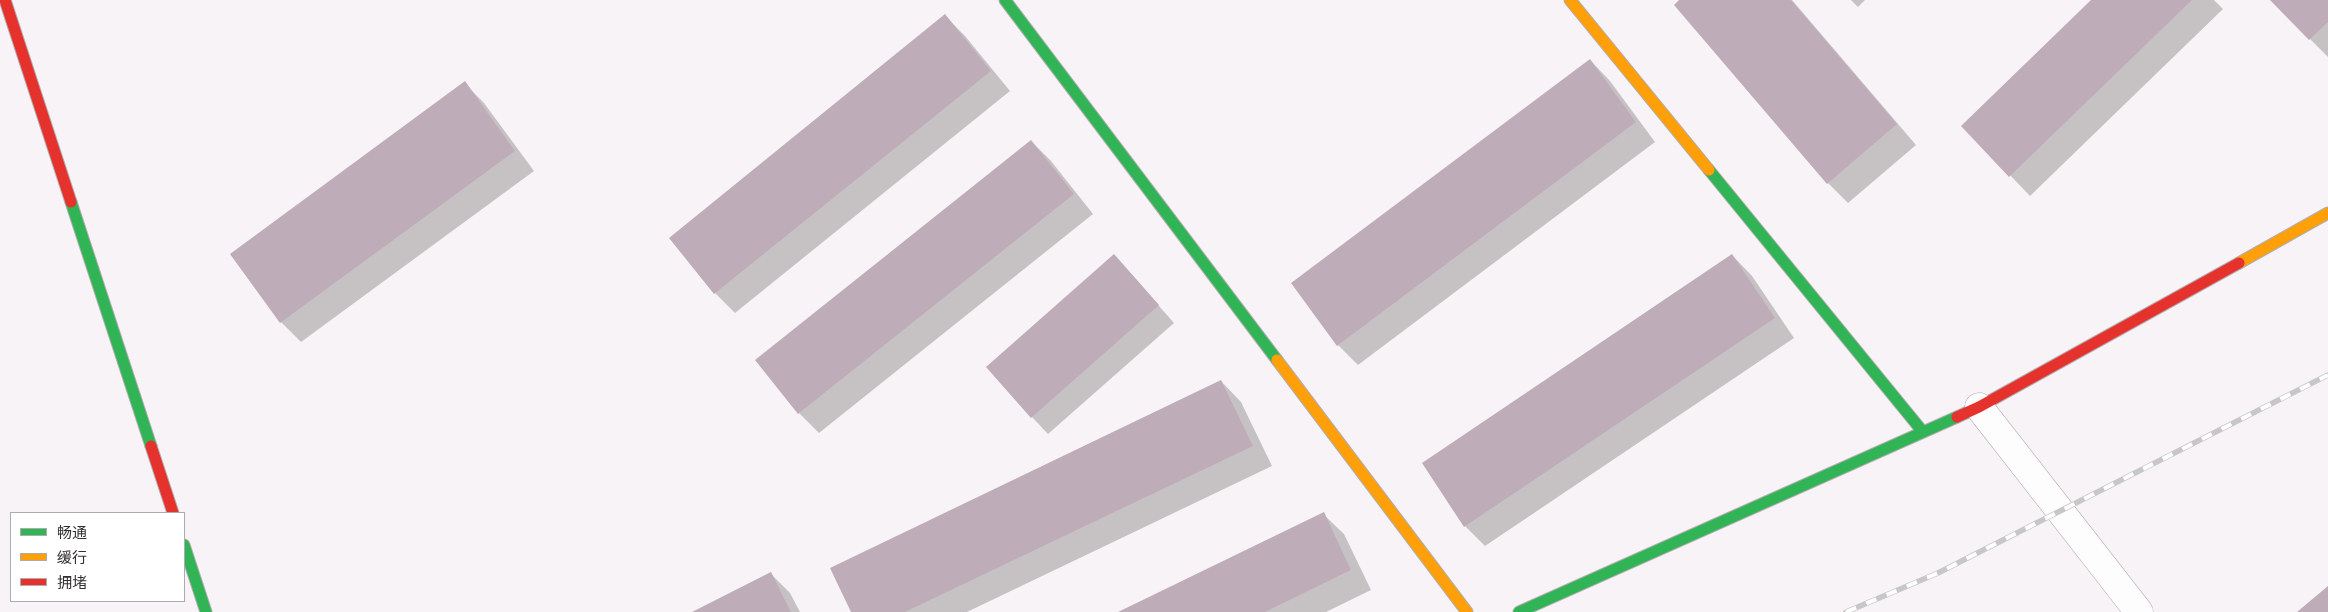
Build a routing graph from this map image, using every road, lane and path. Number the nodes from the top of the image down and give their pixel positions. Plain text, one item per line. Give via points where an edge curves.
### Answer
1 (5, 0) edge
2 (1005, 0) edge
3 (1570, 0) edge
4 (2328, 213) edge
5 (1979, 407) junction
6 (1923, 432) junction
7 (174, 512) edge
8 (185, 548) edge
9 (206, 612) edge
10 (1467, 612) edge
11 (1519, 612) edge
12 (2139, 612) edge

1 - 7 main road
2 - 10 main road
3 - 6 main road
4 - 5 main road
5 - 6 main road
5 - 12 street
6 - 11 main road
8 - 9 main road

